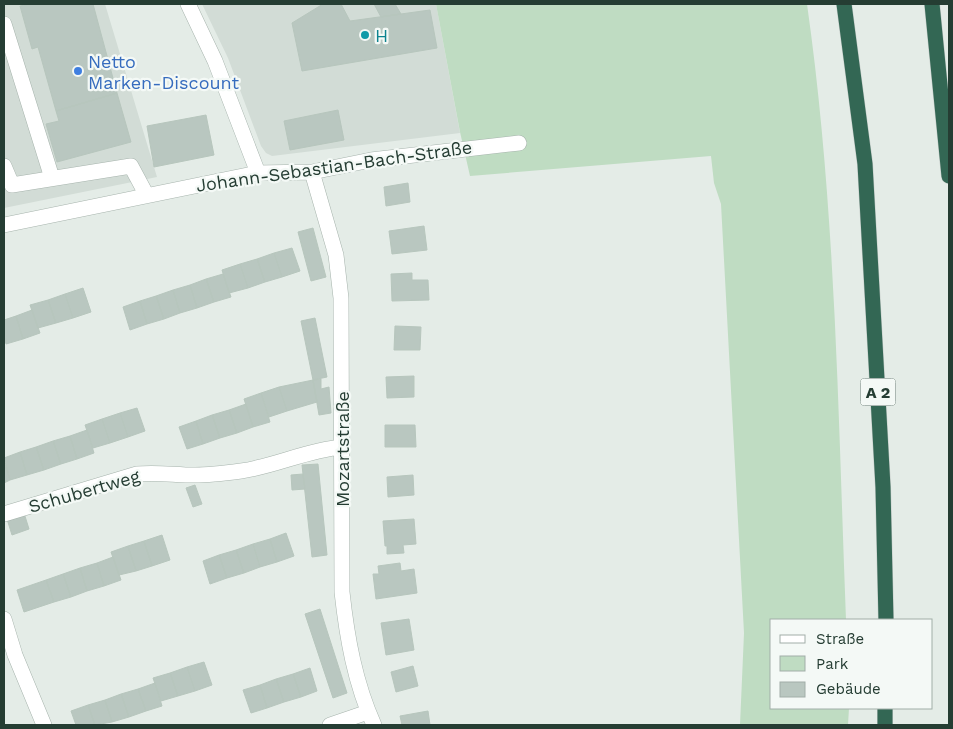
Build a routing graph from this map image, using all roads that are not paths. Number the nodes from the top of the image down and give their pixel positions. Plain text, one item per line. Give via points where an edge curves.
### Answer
1 (188, 4) edge
2 (844, 4) edge
3 (932, 4) edge
4 (4, 24) edge
5 (519, 142) dead end
6 (4, 166) edge
7 (258, 172) junction
8 (312, 172) junction
9 (949, 176) edge
10 (52, 178) junction
11 (146, 194) junction
12 (4, 225) edge
13 (342, 447) junction
14 (4, 514) edge
15 (4, 618) edge
16 (886, 619) edge
17 (885, 709) edge
18 (371, 719) edge
19 (44, 725) edge
20 (330, 725) edge
21 (885, 725) edge

1 - 7 street via 215,61
2 - 16 highway, A 2 via 865,164 883,487
3 - 9 highway
4 - 10 street
5 - 8 street, Johann-Sebastian-Bach-Straße via 371,160
6 - 10 street via 12,185
7 - 8 street, Johann-Sebastian-Bach-Straße
7 - 11 street, Johann-Sebastian-Bach-Straße
8 - 13 street, Mozartstraße via 339,274
10 - 11 street via 131,166
11 - 12 street, Johann-Sebastian-Bach-Straße
13 - 14 street, Schubertweg via 320,449 265,466 232,472 137,474
13 - 18 street, Mozartstraße via 342,592 358,683
15 - 19 street via 15,655
17 - 21 highway
18 - 20 street

